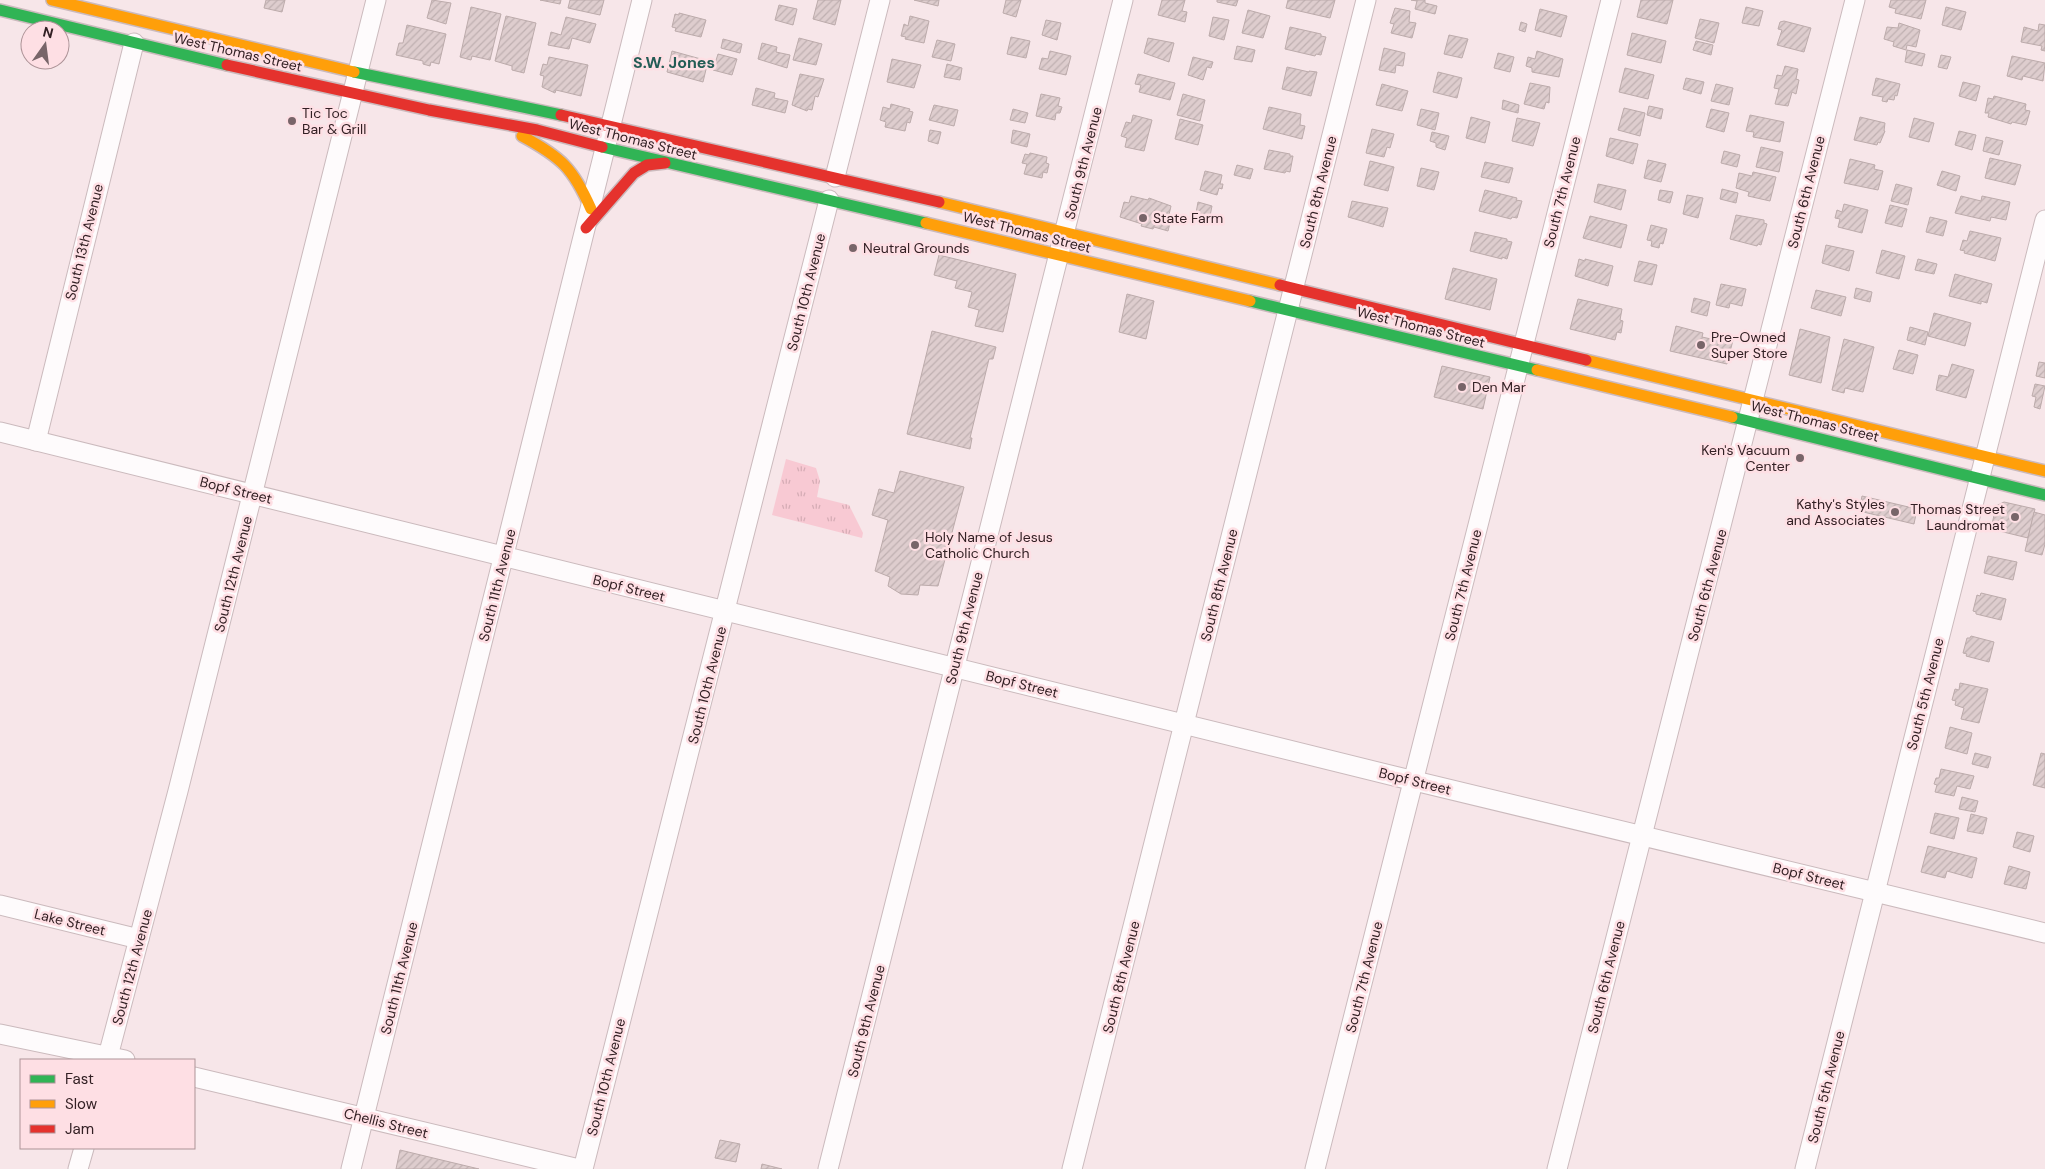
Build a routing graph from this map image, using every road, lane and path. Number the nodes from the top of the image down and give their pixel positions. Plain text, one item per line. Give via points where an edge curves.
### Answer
1 (52, 0) edge
2 (376, 0) edge
3 (642, 0) edge
4 (880, 0) edge
5 (1123, 0) edge
6 (1366, 0) edge
7 (1611, 0) edge
8 (1855, 0) edge
9 (0, 10) edge
10 (134, 43) junction
11 (357, 73) junction
12 (352, 94) junction
13 (494, 122) junction
14 (611, 125) junction
15 (605, 148) junction
16 (665, 163) junction
17 (835, 177) junction
18 (829, 200) junction
19 (591, 209) junction
20 (2045, 220) edge
21 (586, 228) junction
22 (1065, 232) junction
23 (1059, 255) junction
24 (1294, 289) junction
25 (1288, 310) junction
26 (1524, 344) junction
27 (1518, 366) junction
28 (1754, 401) junction
29 (1749, 420) junction
30 (0, 432) edge
31 (36, 441) junction
32 (1985, 456) junction
33 (2045, 471) edge
34 (1979, 479) junction
35 (253, 495) junction
36 (2045, 495) edge
37 (504, 557) junction
38 (725, 611) junction
39 (955, 667) junction
40 (1184, 724) junction
41 (1414, 781) junction
42 (1641, 836) junction
43 (1874, 892) junction
44 (0, 905) edge
45 (2045, 933) edge
46 (139, 939) junction
47 (0, 1034) edge
48 (113, 1059) edge
49 (195, 1077) edge
50 (364, 1118) junction
51 (84, 1149) edge
52 (78, 1169) edge
53 (351, 1169) edge
54 (581, 1169) edge
55 (828, 1169) edge
56 (1072, 1169) edge
57 (1314, 1169) edge
58 (1558, 1169) edge
59 (1805, 1169) edge

1 - 11 main road, West Thomas Street
2 - 11 street, South 12th Avenue
3 - 14 street, South 11th Avenue
4 - 17 street
5 - 22 street, South 9th Avenue
6 - 24 street, South 8th Avenue
7 - 26 street, South 7th Avenue
8 - 28 street, South 6th Avenue
9 - 10 main road, West Thomas Street
10 - 12 main road, West Thomas Street
10 - 31 street, South 13th Avenue
11 - 12 street, South 12th Avenue
11 - 14 main road, West Thomas Street
12 - 13 main road, West Thomas Street
12 - 35 street, South 12th Avenue
13 - 15 main road, West Thomas Street
13 - 19 main road via 540,145 568,166 578,178
14 - 15 street, South 11th Avenue
14 - 17 main road, West Thomas Street
15 - 16 main road, West Thomas Street
15 - 19 street, South 11th Avenue
16 - 18 main road, West Thomas Street
16 - 21 main road via 647,165 634,174
17 - 22 main road, West Thomas Street
18 - 23 main road, West Thomas Street
18 - 38 street, South 10th Avenue
19 - 21 street, South 11th Avenue
20 - 32 street, South 5th Avenue
21 - 37 street, South 11th Avenue
22 - 23 street, South 9th Avenue
22 - 24 main road, West Thomas Street
23 - 25 main road, West Thomas Street
23 - 39 street, South 9th Avenue
24 - 25 street, South 8th Avenue
24 - 26 main road, West Thomas Street
25 - 27 main road, West Thomas Street
25 - 40 street, South 8th Avenue
26 - 27 street, South 7th Avenue
26 - 28 main road, West Thomas Street
27 - 29 main road, West Thomas Street
27 - 41 street, South 7th Avenue
28 - 29 street, South 6th Avenue
28 - 32 main road, West Thomas Street
29 - 34 main road, West Thomas Street
29 - 42 street, South 6th Avenue
30 - 31 street, Bopf Street
31 - 35 street, Bopf Street
32 - 33 main road, West Thomas Street
32 - 34 street, South 5th Avenue
34 - 36 main road, West Thomas Street
34 - 43 street, South 5th Avenue
35 - 37 street, Bopf Street
35 - 46 street, South 12th Avenue
37 - 38 street, Bopf Street
37 - 50 street, South 11th Avenue
38 - 39 street, Bopf Street
38 - 54 street, South 10th Avenue
39 - 40 street, Bopf Street
39 - 55 street, South 9th Avenue
40 - 41 street, Bopf Street
40 - 56 street, South 8th Avenue
41 - 42 street, Bopf Street
41 - 57 street, South 7th Avenue
42 - 43 street, Bopf Street
42 - 58 street, South 6th Avenue
43 - 45 street, Bopf Street
43 - 59 street, South 5th Avenue
44 - 46 street, Lake Street
46 - 48 street, South 12th Avenue
47 - 48 street
49 - 50 street, Chellis Street
50 - 53 street, South 11th Avenue
50 - 54 street, Chellis Street
51 - 52 street

